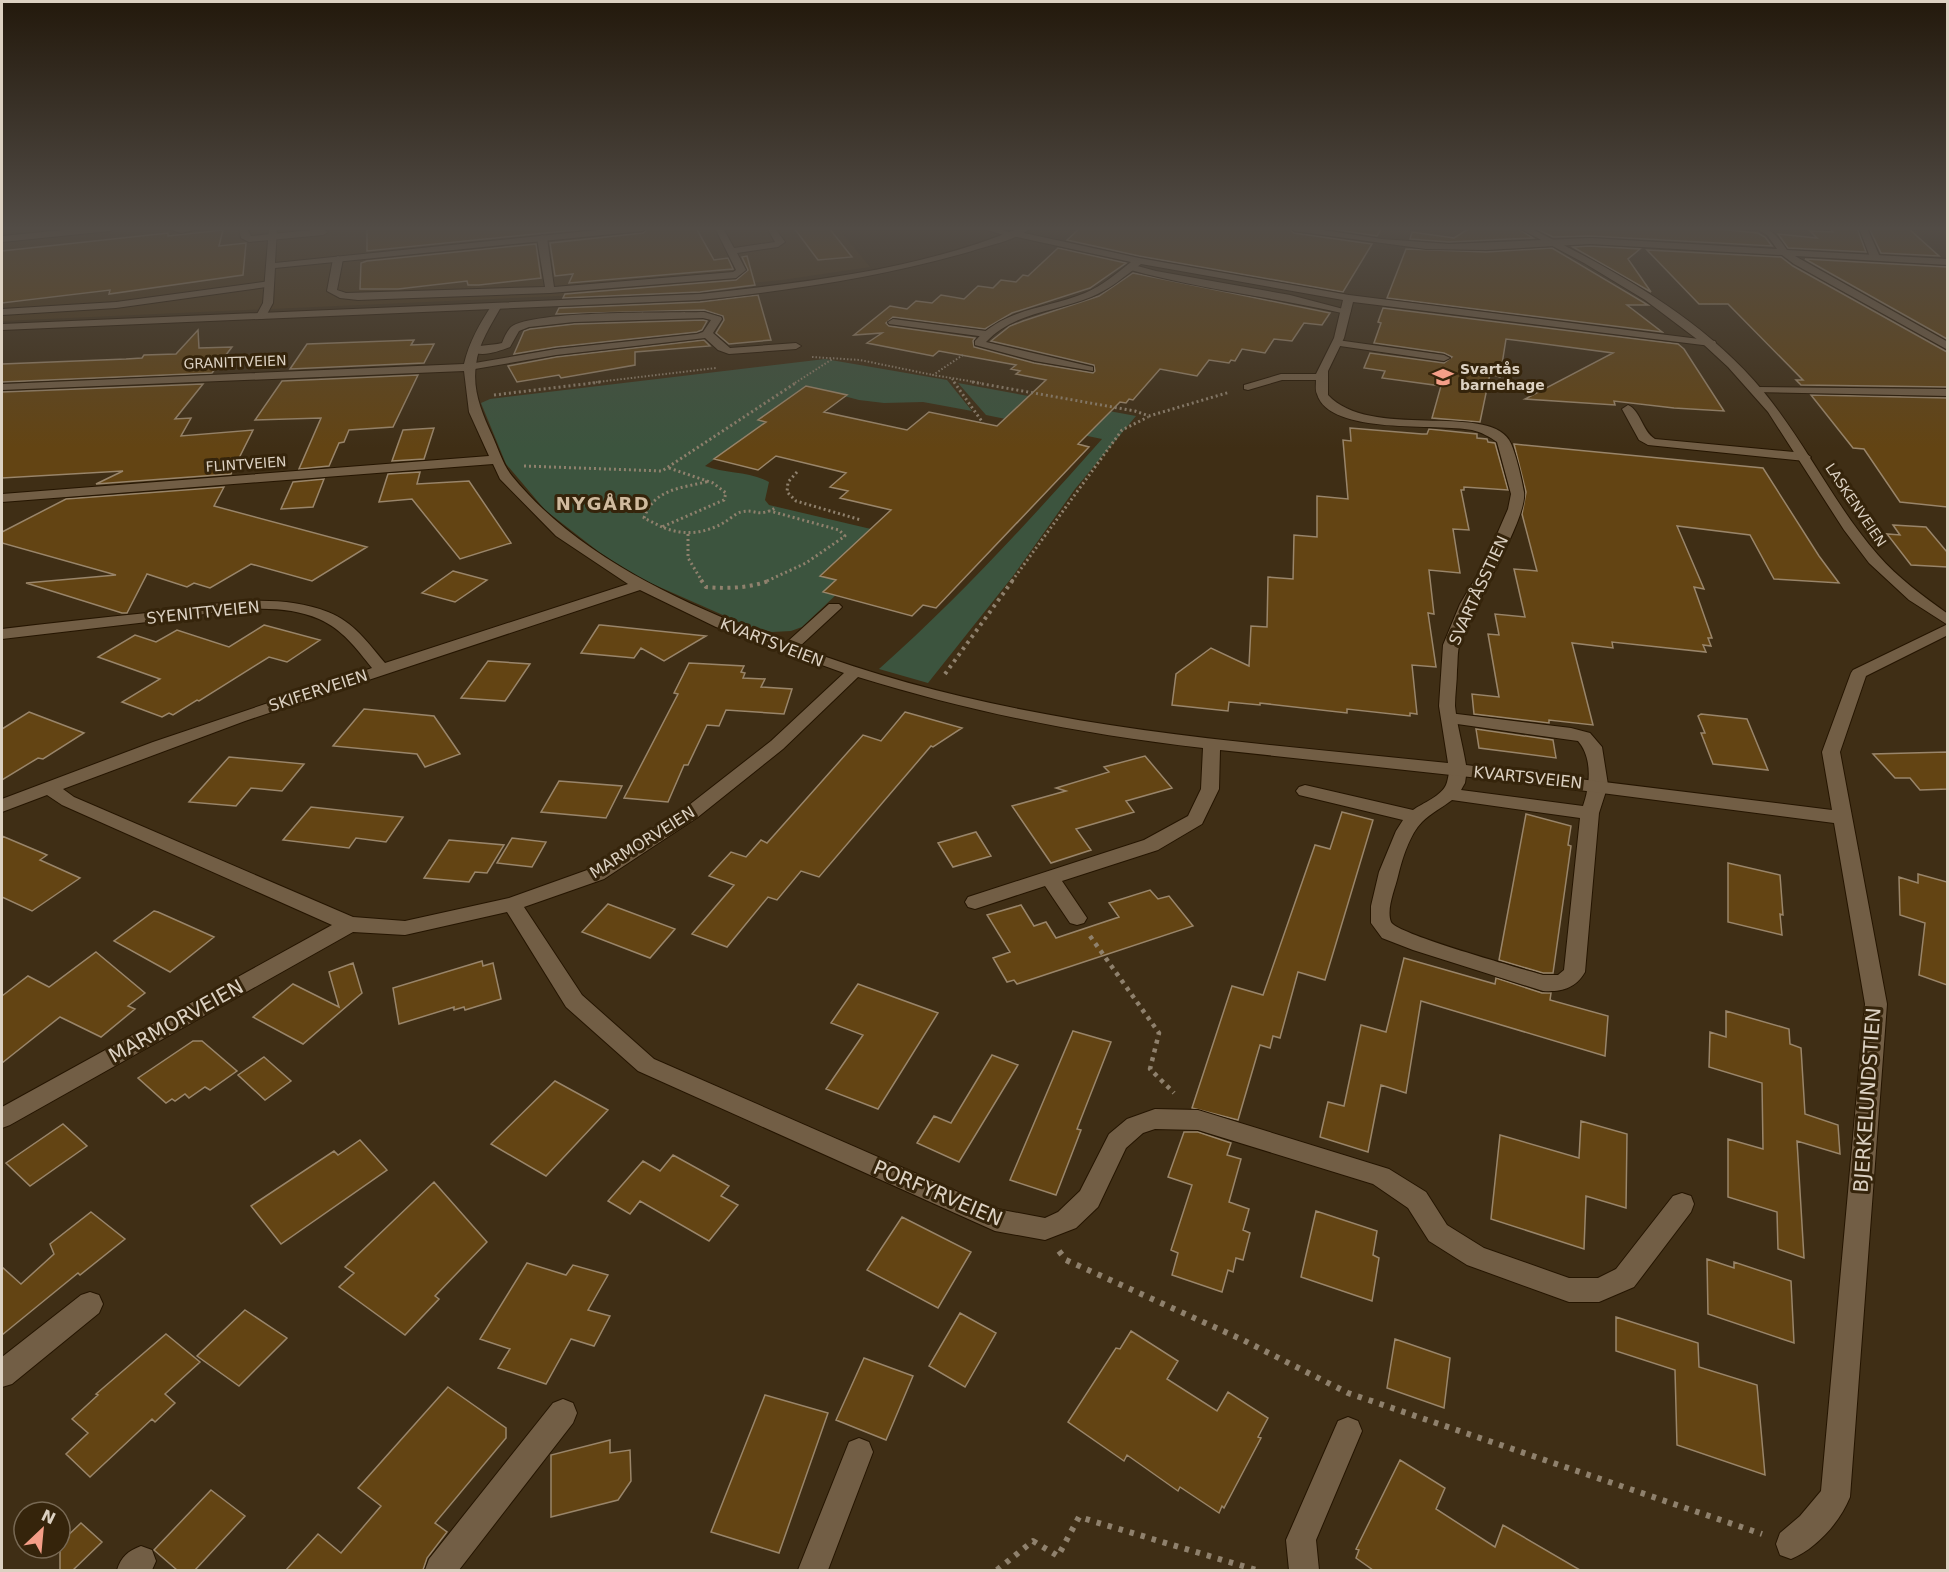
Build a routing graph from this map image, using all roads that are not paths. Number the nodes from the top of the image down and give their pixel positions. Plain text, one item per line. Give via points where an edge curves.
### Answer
1 (144, 301) edge
2 (268, 301) edge
3 (617, 301) edge
4 (1065, 301) edge
5 (1305, 301) edge
6 (1348, 301) edge
7 (1375, 301) edge
8 (1654, 301) edge
9 (1866, 301) edge
10 (496, 307) junction
11 (1347, 311) junction
12 (2, 312) edge
13 (261, 316) junction
14 (893, 322) dead end
15 (2, 327) edge
16 (707, 334) junction
17 (982, 338) junction
18 (1337, 343) junction
19 (1711, 344) junction
20 (796, 346) dead end
21 (1947, 347) edge
22 (474, 350) junction
23 (1444, 358) dead end
24 (469, 367) junction
25 (1089, 369) dead end
26 (1320, 377) junction
27 (2, 387) edge
28 (1248, 387) road end
29 (1756, 390) junction
30 (1947, 393) edge
31 (1628, 409) dead end
32 (1805, 457) junction
33 (495, 463) junction
34 (2, 498) edge
35 (639, 585) junction
36 (834, 608) dead end
37 (1947, 621) edge
38 (1947, 630) edge
39 (2, 634) edge
40 (789, 648) junction
41 (381, 670) junction
42 (855, 671) junction
43 (1449, 718) junction
44 (1212, 744) junction
45 (1458, 769) junction
46 (1599, 785) junction
47 (48, 788) junction
48 (1305, 791) dead end
49 (1449, 794) junction
50 (2, 806) edge
51 (1590, 813) junction
52 (1416, 817) junction
53 (1844, 818) junction
54 (1050, 878) junction
55 (975, 902) dead end
56 (512, 904) junction
57 (1077, 918) road end
58 (350, 924) junction
59 (2, 1118) edge
60 (1682, 1204) dead end
61 (90, 1304) dead end
62 (2, 1374) edge
63 (563, 1413) dead end
64 (1348, 1431) dead end
65 (859, 1452) dead end
66 (1791, 1544) road end
67 (440, 1570) edge
68 (813, 1570) edge
69 (1304, 1570) edge

1 - 12 street
2 - 13 street
3 - 10 street
4 - 17 street via 1005,322
5 - 11 street
6 - 11 street
7 - 19 street
8 - 19 street, LASKENVEIEN
9 - 21 street
10 - 13 street
10 - 22 street, KVARTSVEIEN
11 - 18 street
13 - 15 street
14 - 17 street
16 - 20 street via 729,351
16 - 22 street via 717,319 704,315 557,320 523,325 515,329 506,345
16 - 24 street, GRANITTVEIEN
17 - 25 street via 1035,358
18 - 23 street
18 - 26 street
19 - 29 street, LASKENVEIEN
22 - 24 street, KVARTSVEIEN
24 - 27 street, GRANITTVEIEN
24 - 33 street, KVARTSVEIEN via 479,428
26 - 28 street via 1281,377
26 - 43 street, SVARTÅSSTIEN via 1323,396 1338,411 1353,418 1469,426 1490,431 1503,440 1518,494 1491,564 1450,645
29 - 30 street
29 - 32 street, LASKENVEIEN
31 - 32 street via 1643,437 1652,442
32 - 37 street, LASKENVEIEN via 1866,550 1892,578
33 - 34 street, FLINTVEIEN
33 - 35 street, KVARTSVEIEN via 539,515 565,538
35 - 40 street, KVARTSVEIEN via 707,617
35 - 41 street, SKIFERVEIEN
36 - 40 street
38 - 53 street, BJERKELUNDSTIEN via 1859,673 1831,752
39 - 41 street, SYENITTVEIEN via 274,605 323,615 349,631
40 - 42 street, KVARTSVEIEN
41 - 47 street, SKIFERVEIEN via 231,719
42 - 44 street, KVARTSVEIEN via 1059,723
42 - 56 street, MARMORVEIEN via 777,745 691,813 597,873
43 - 45 street, SVARTÅSSTIEN
43 - 46 street via 1584,737 1593,747
44 - 45 street, KVARTSVEIEN
44 - 54 street via 1210,789 1195,820 1151,845
45 - 46 street, KVARTSVEIEN
45 - 49 street, SVARTÅSSTIEN
46 - 51 street
46 - 53 street, KVARTSVEIEN
47 - 50 street, SKIFERVEIEN
47 - 58 street, MARMORVEIEN via 68,801
48 - 52 street
49 - 51 street
49 - 52 street
51 - 52 street via 1574,972 1559,984 1544,983 1389,933 1381,923 1381,906 1405,831
53 - 66 street, BJERKELUNDSTIEN via 1876,1004 1836,1497
54 - 55 street
54 - 57 street
56 - 58 street, MARMORVEIEN via 405,928
56 - 60 street, PORFYRVEIEN via 574,1001 646,1065 994,1220 1045,1229 1066,1220 1089,1199 1117,1141 1135,1126 1155,1119 1198,1120 1380,1176 1417,1200 1438,1233 1476,1257 1569,1290 1599,1290 1625,1278
58 - 59 street, MARMORVEIEN
61 - 62 street
63 - 67 street
64 - 69 street via 1301,1540
65 - 68 street

